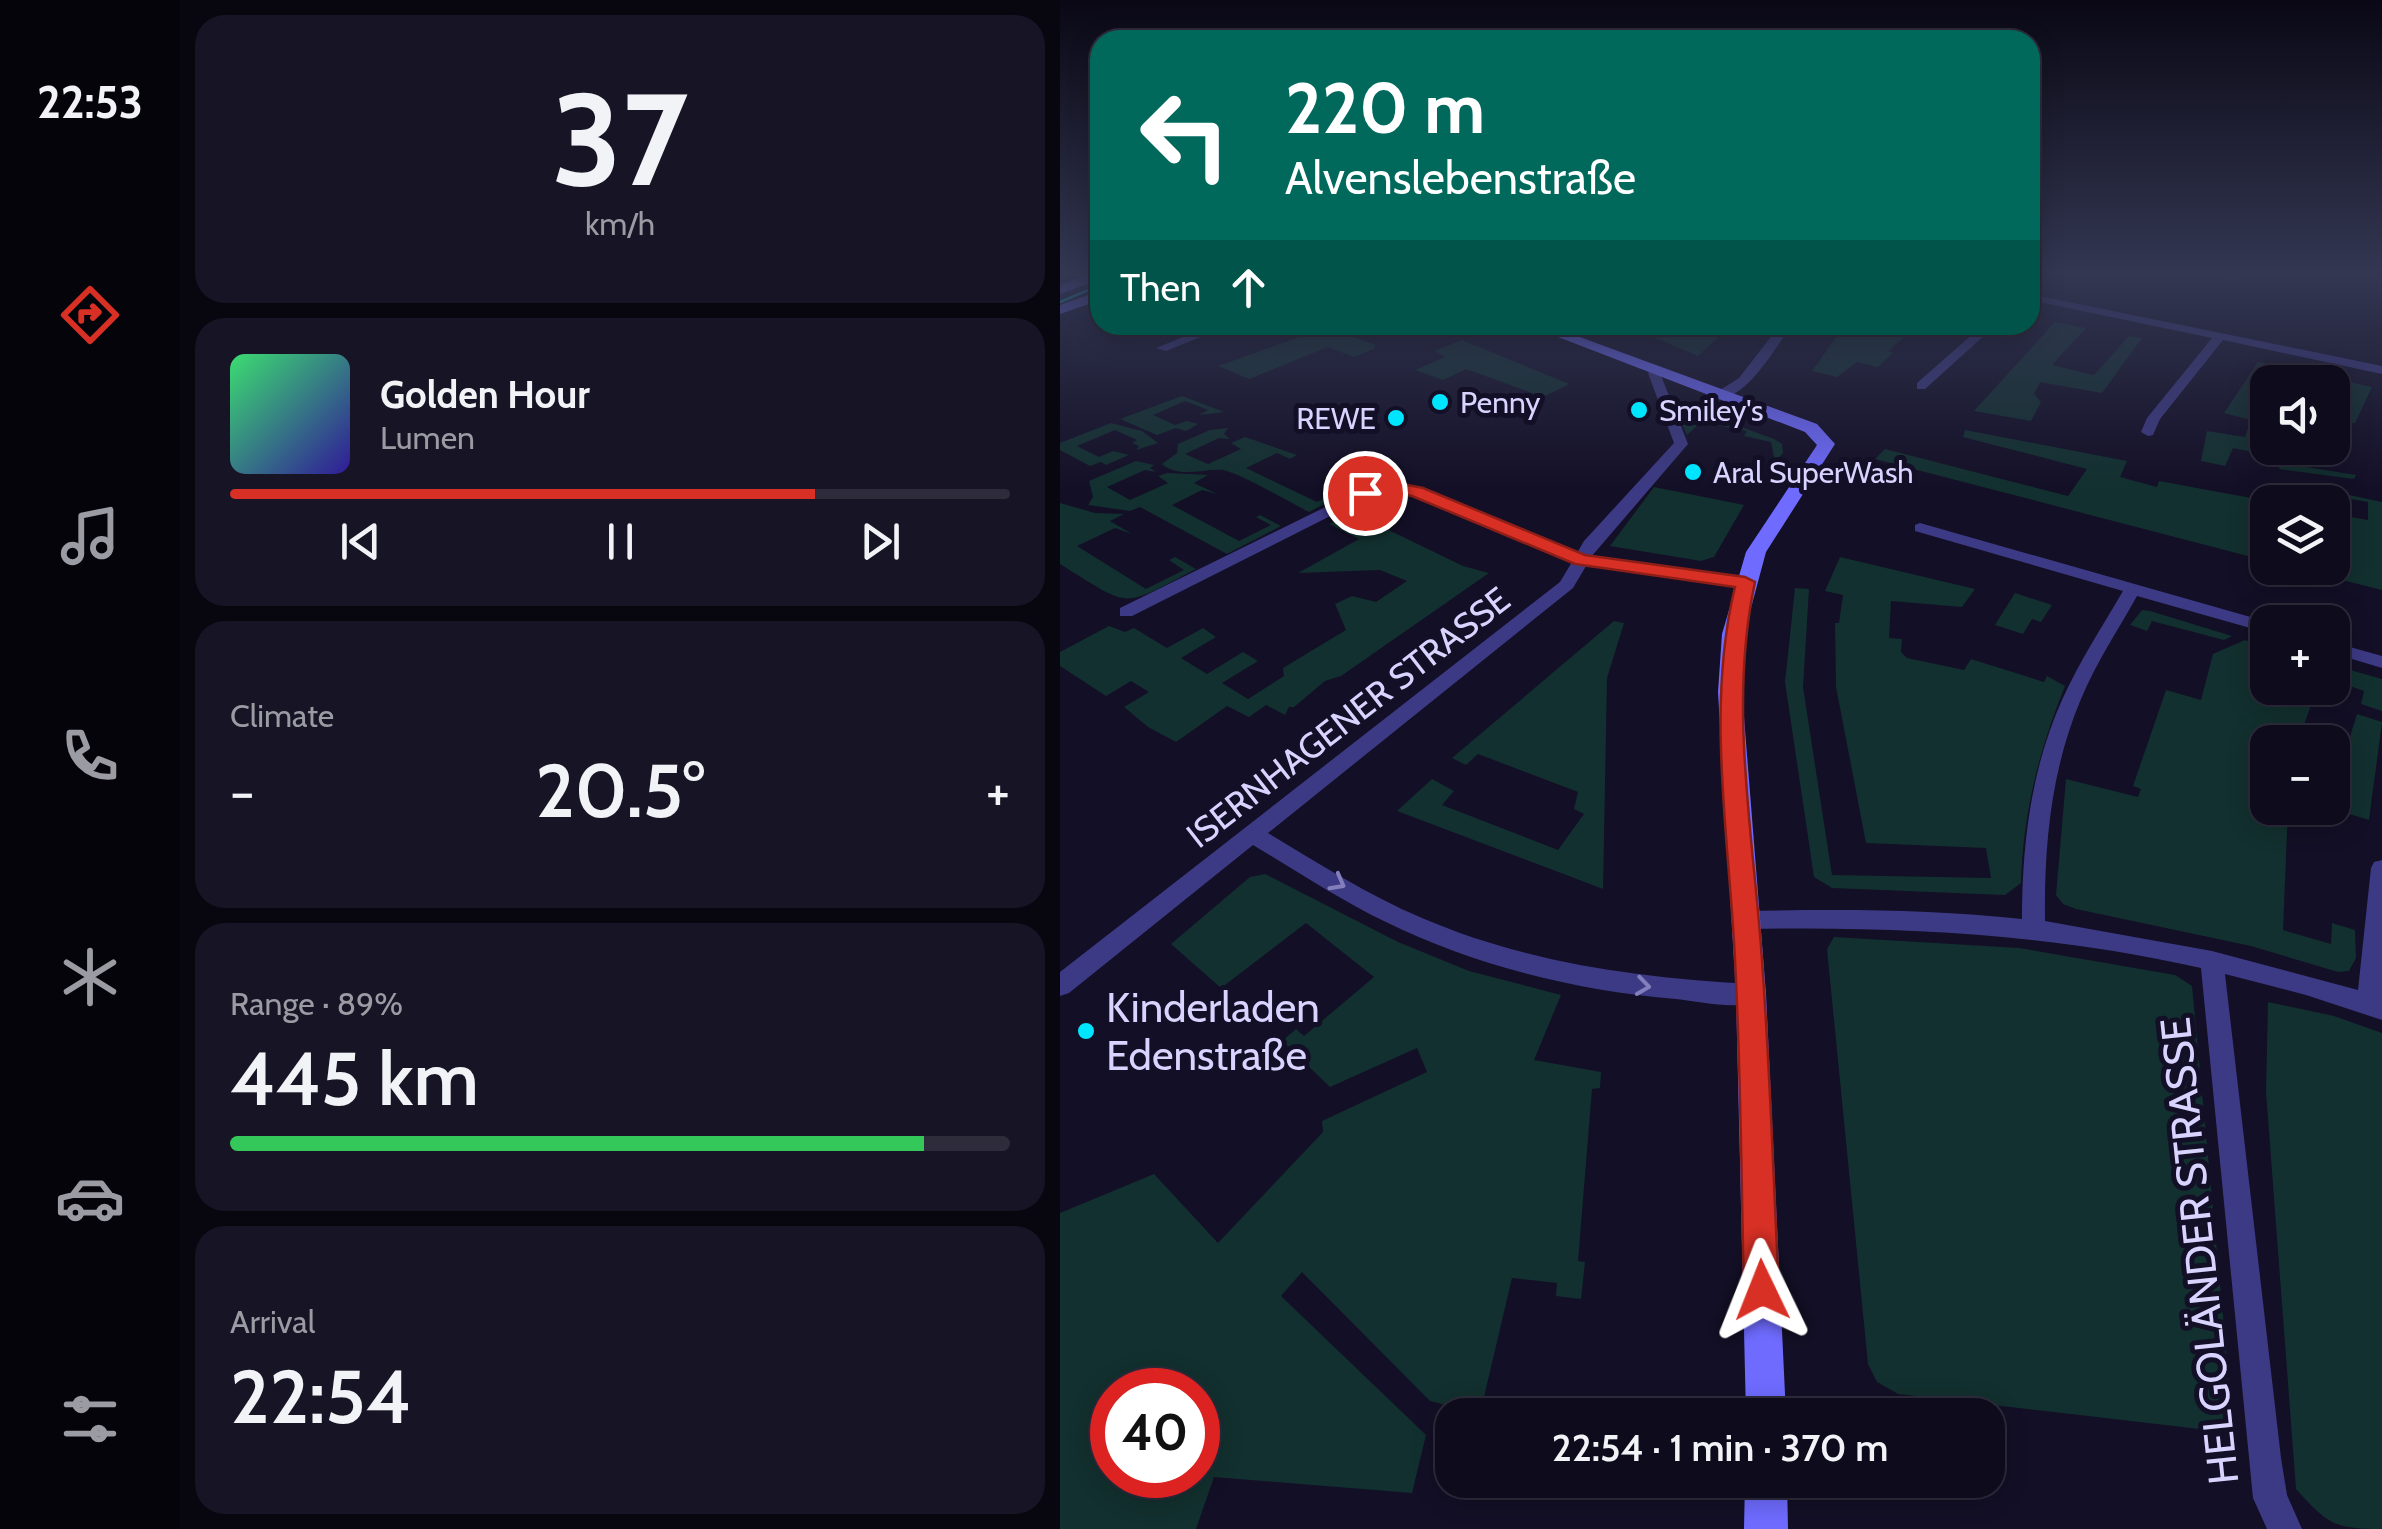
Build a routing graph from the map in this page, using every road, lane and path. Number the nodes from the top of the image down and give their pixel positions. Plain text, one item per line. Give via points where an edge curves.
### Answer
1 (1166, 346) edge
2 (1587, 346) edge
3 (1770, 346) edge
4 (1966, 346) edge
5 (2212, 346) edge
6 (2269, 346) edge
7 (1162, 348) dead end
8 (2382, 370) edge
9 (1654, 373) junction
10 (1921, 386) dead end
11 (1719, 397) junction
12 (2148, 432) dead end
13 (1920, 528) dead end
14 (1581, 560) junction
15 (1745, 582) junction
16 (2132, 590) junction
17 (1126, 612) dead end
18 (2250, 623) edge
19 (2350, 652) edge
20 (2382, 662) edge
21 (1253, 835) junction
22 (2382, 868) edge
23 (1747, 920) junction
24 (2034, 927) junction
25 (2212, 961) junction
26 (1060, 986) edge
27 (1751, 994) junction
28 (2375, 1007) edge
29 (1765, 1398) edge
30 (1766, 1498) edge
31 (1766, 1529) edge
32 (2285, 1529) edge

1 - 7 street
2 - 9 street
3 - 11 street via 1743,381
4 - 10 street
5 - 12 street
6 - 8 street
9 - 11 street
9 - 14 street, ISERNHAGENER STRASSE via 1681,444
11 - 15 street via 1811,428 1826,444 1756,552
13 - 16 street
14 - 15 street
14 - 17 street via 1392,487 1365,493
14 - 21 street, ISERNHAGENER STRASSE via 1567,585
15 - 23 street via 1730,692
16 - 18 street
16 - 24 street via 2074,694 2042,785
19 - 20 street
21 - 26 street, ISERNHAGENER STRASSE
21 -> 27 street via 1412,924 1493,954 1580,978
22 - 28 street
23 - 24 street via 1894,918
23 - 27 street
24 - 25 street
25 - 28 street
25 - 32 street, HELGOLÄNDER STRASSE via 2264,1458 2270,1498
27 - 29 street
30 - 31 street

